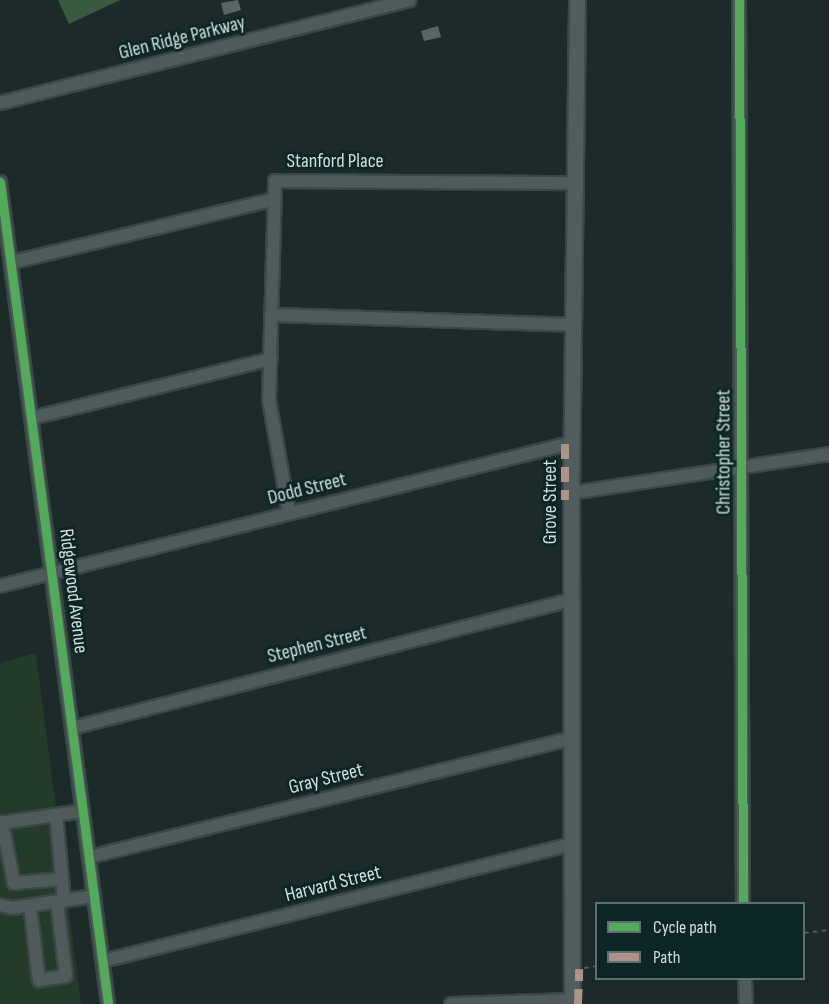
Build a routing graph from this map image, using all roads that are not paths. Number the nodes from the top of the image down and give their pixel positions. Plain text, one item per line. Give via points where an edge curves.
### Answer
1 (409, 0) edge
2 (578, 0) edge
3 (739, 0) edge
4 (0, 103) edge
5 (0, 182) edge
6 (575, 183) junction
7 (274, 199) junction
8 (13, 262) junction
9 (274, 315) junction
10 (573, 325) junction
11 (272, 359) junction
12 (32, 418) junction
13 (571, 443) junction
14 (829, 454) edge
15 (742, 468) junction
16 (571, 493) junction
17 (289, 513) junction
18 (52, 573) junction
19 (0, 586) edge
20 (571, 600) junction
21 (72, 728) junction
22 (572, 738) junction
23 (83, 811) junction
24 (56, 815) junction
25 (1, 822) edge
26 (573, 844) junction
27 (89, 857) junction
28 (62, 879) junction
29 (94, 896) junction
30 (61, 901) junction
31 (743, 902) edge
32 (0, 905) edge
33 (30, 906) junction
34 (103, 962) junction
35 (745, 980) edge
36 (484, 1002) edge
37 (572, 1002) edge
38 (108, 1004) edge
39 (451, 1004) edge
40 (746, 1004) edge

1 - 4 street, Glen Ridge Parkway
2 - 6 main road, Grove Street
3 - 15 street, Christopher Street
5 - 8 street, Ridgewood Avenue
6 - 7 street, Stanford Place via 285,178 275,181
6 - 10 main road, Grove Street
7 - 8 street, Stanford Place
7 - 9 street
8 - 12 street, Ridgewood Avenue
9 - 10 street
9 - 11 street
10 - 13 main road, Grove Street
11 - 12 street
11 - 17 street via 269,400
12 - 18 street, Ridgewood Avenue
13 - 16 main road, Grove Street
13 - 17 street, Dodd Street
14 - 15 street
15 - 16 street
15 - 31 street, Christopher Street
16 - 20 main road, Grove Street
17 - 18 street, Dodd Street
18 - 19 street, Dodd Street
18 - 21 street, Ridgewood Avenue
20 - 21 street, Stephen Street
20 - 22 main road, Grove Street
21 - 23 street, Ridgewood Avenue
22 - 26 main road, Grove Street
22 - 27 street, Gray Street
23 - 24 street
23 - 27 street, Ridgewood Avenue
24 - 25 street
24 - 28 street
25 - 28 street via 14,884
26 - 34 street, Harvard Street
26 - 37 main road, Grove Street
27 - 29 street, Ridgewood Avenue
28 - 30 street
29 - 30 street
29 - 34 street, Ridgewood Avenue
30 - 33 street
30 - 33 street via 66,976 39,981
32 - 33 street
34 - 38 street, Ridgewood Avenue
35 - 40 street
36 - 37 street
36 - 39 street

